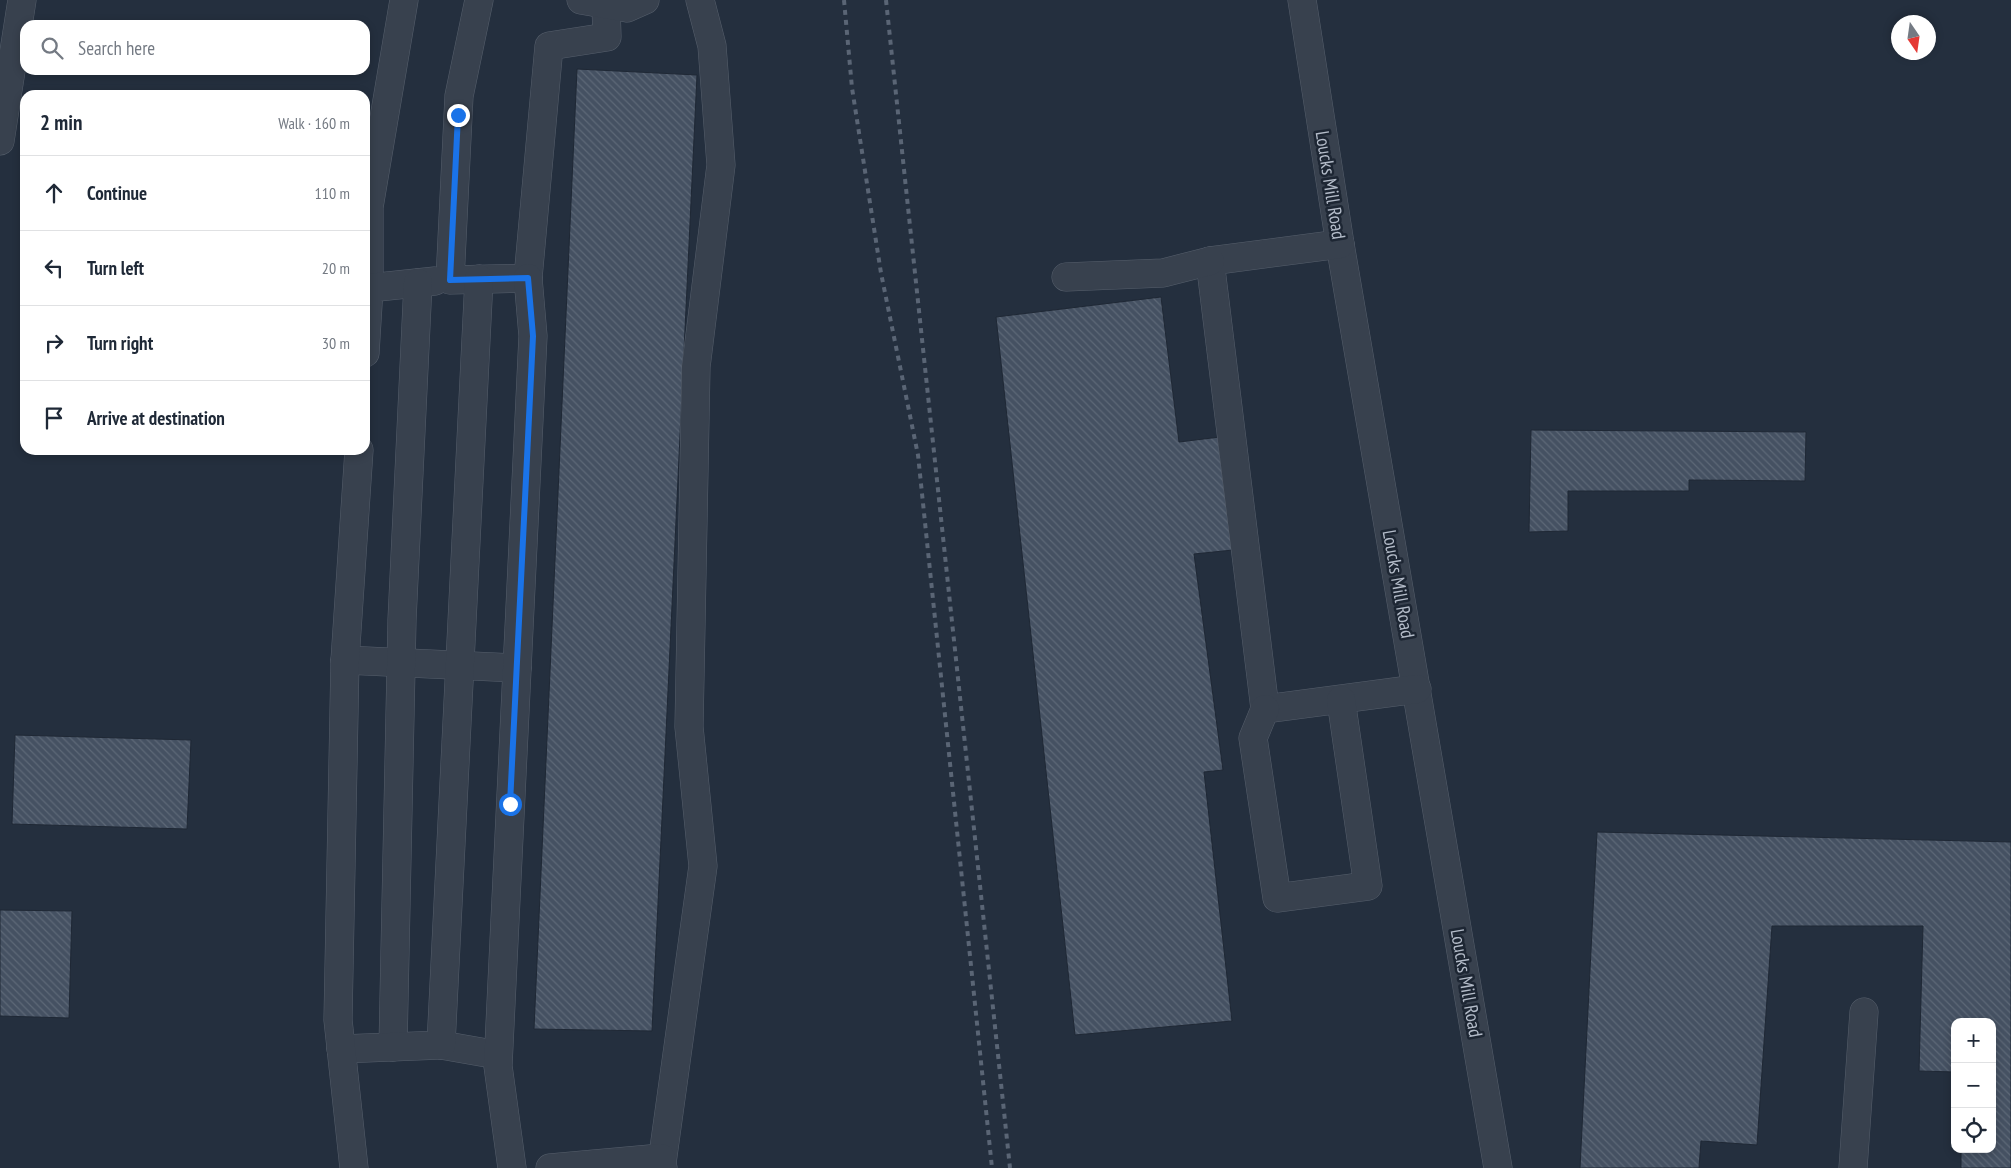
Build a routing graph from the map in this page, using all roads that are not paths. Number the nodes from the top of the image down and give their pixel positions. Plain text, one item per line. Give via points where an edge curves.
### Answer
1 (22, 0) edge
2 (404, 0) edge
3 (479, 0) edge
4 (645, 0) edge
5 (700, 0) edge
6 (1302, 0) edge
7 (594, 2) edge
8 (0, 141) edge
9 (370, 201) edge
10 (1340, 244) junction
11 (1210, 261) junction
12 (528, 278) junction
13 (1066, 278) dead end
14 (479, 279) junction
15 (450, 280) junction
16 (418, 283) junction
17 (370, 288) edge
18 (359, 455) edge
19 (345, 660) junction
20 (401, 662) junction
21 (460, 664) junction
22 (517, 668) junction
23 (1417, 689) junction
24 (1341, 700) junction
25 (1265, 709) junction
26 (1864, 1012) dead end
27 (441, 1045) junction
28 (392, 1047) junction
29 (341, 1050) junction
30 (498, 1055) junction
31 (663, 1166) edge
32 (354, 1168) edge
33 (512, 1168) edge
34 (550, 1168) edge
35 (1498, 1168) edge
36 (1853, 1168) edge

1 - 8 street
2 - 9 street
3 - 15 street via 459,96
4 - 7 street via 627,8
5 - 31 street via 712,46 721,165 696,376 689,727 703,866
6 - 10 street, Loucks Mill Road
7 - 12 street via 607,37 549,46
10 - 11 street
10 - 23 street, Loucks Mill Road
11 - 13 street via 1163,273
11 - 25 street
12 - 14 street
12 - 22 street via 533,336
14 - 15 street
14 - 21 street
15 - 16 street
16 - 17 street
16 - 20 street
18 - 19 street
19 - 20 street
19 - 29 street via 338,1020
20 - 21 street
20 - 28 street
21 - 22 street
21 - 27 street
22 - 30 street
23 - 24 street
23 - 35 street, Loucks Mill Road
24 - 25 street
24 - 25 street via 1368,886 1277,898 1254,738
26 - 36 street
27 - 28 street
27 - 30 street
28 - 29 street
29 - 32 street
30 - 33 street
31 - 34 street via 661,1158

